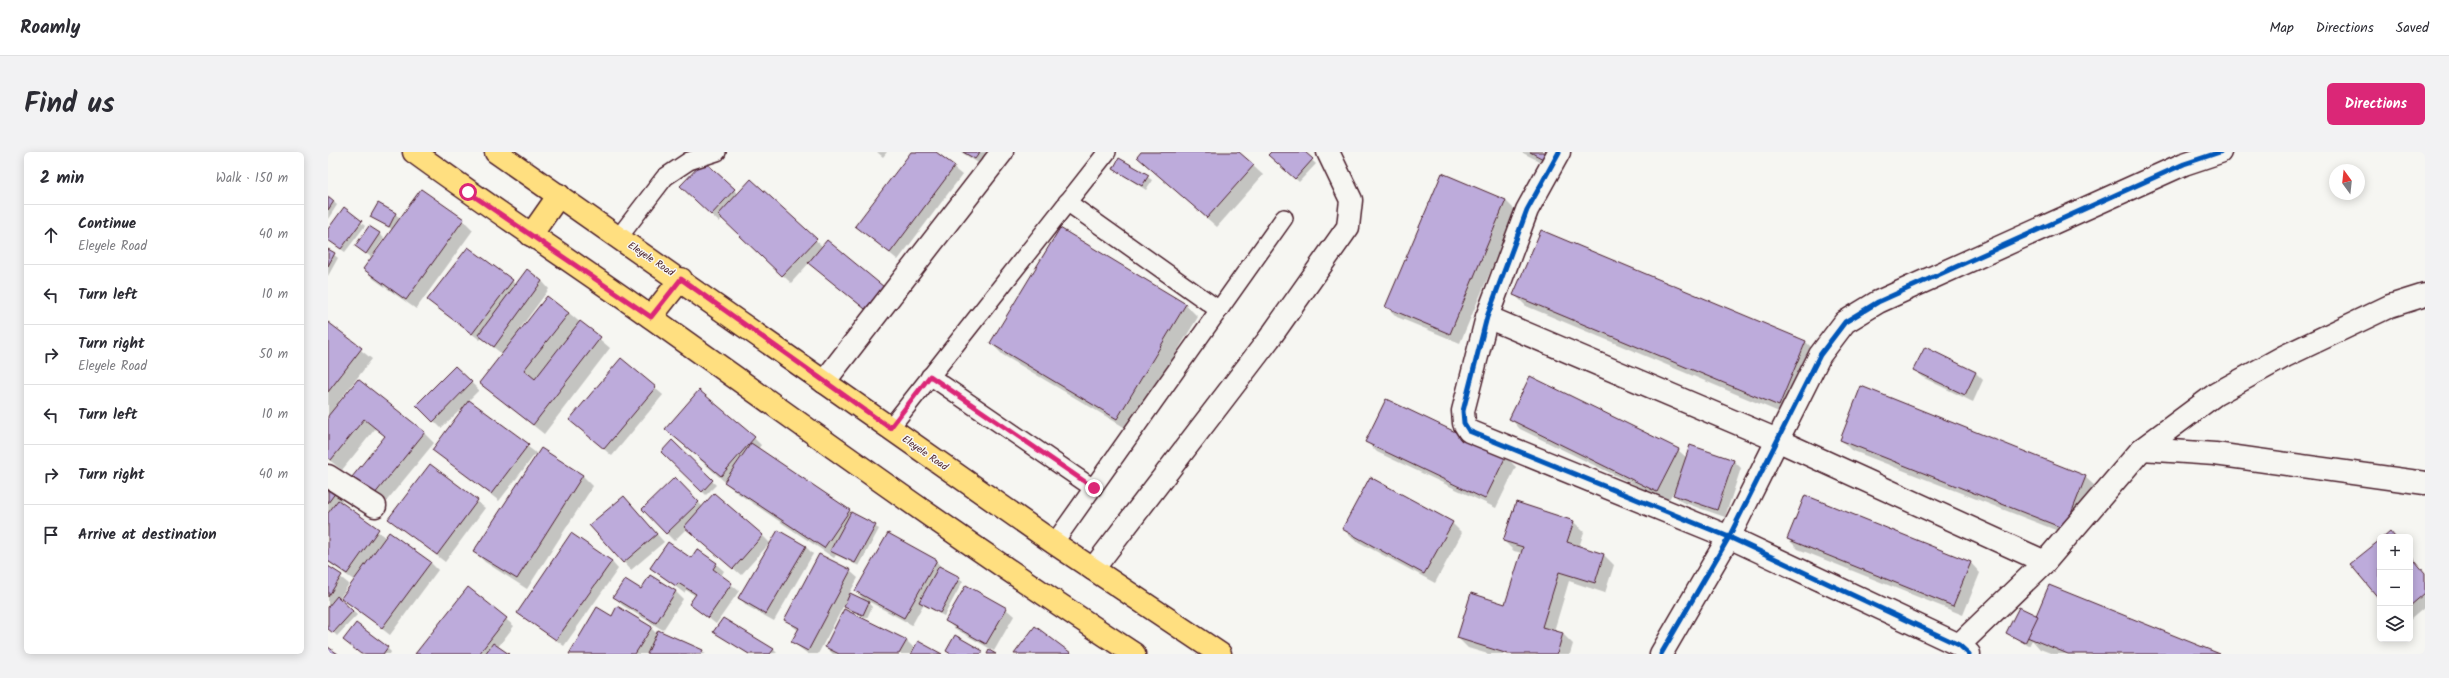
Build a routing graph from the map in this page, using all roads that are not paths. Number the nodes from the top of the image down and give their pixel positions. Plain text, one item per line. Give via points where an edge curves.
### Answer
1 (414, 152) edge
2 (497, 152) edge
3 (717, 152) edge
4 (1002, 152) edge
5 (1107, 152) edge
6 (1328, 152) edge
7 (1559, 152) edge
8 (2220, 152) edge
9 (559, 196) junction
10 (1067, 202) junction
11 (1284, 218) dead end
12 (531, 235) junction
13 (619, 237) junction
14 (681, 279) junction
15 (2425, 295) edge
16 (1219, 310) junction
17 (651, 317) junction
18 (1487, 317) junction
19 (930, 376) junction
20 (824, 382) junction
21 (890, 428) junction
22 (1777, 440) junction
23 (2142, 449) junction
24 (328, 476) edge
25 (2425, 483) edge
26 (1094, 488) junction
27 (375, 506) dead end
28 (1729, 537) junction
29 (1054, 543) junction
30 (2045, 562) junction
31 (1093, 569) junction
32 (1964, 649) edge
33 (1134, 654) edge
34 (1220, 654) edge
35 (1661, 654) edge

1 - 12 main road
2 - 9 main road, Eleyele Road
3 - 13 lane via 689,161 665,176
4 - 20 street
5 - 10 lane
6 - 31 street via 1351,200 1348,227 1268,339
7 - 18 street via 1528,210
8 - 22 street via 2184,164 1948,270 1878,302 1845,322 1820,355
9 - 12 main road
9 - 13 main road, Eleyele Road
10 - 16 lane
10 - 19 lane
11 - 16 lane
12 - 17 main road
13 - 14 main road, Eleyele Road
14 - 17 main road
14 - 20 main road, Eleyele Road
15 - 23 street via 2390,306 2285,356 2216,394
16 - 26 lane
17 - 33 main road via 801,426
18 - 22 street
18 - 28 street via 1463,411 1464,423 1469,431
19 - 21 lane
19 - 26 lane
20 - 21 main road, Eleyele Road
21 - 29 main road, Eleyele Road
22 - 28 street
22 - 30 street
23 - 25 street via 2215,454
23 - 30 street
24 - 27 street
26 - 29 lane
28 - 32 street
28 - 35 street
29 - 31 main road, Eleyele Road
30 - 32 street
31 - 34 main road, Eleyele Road

